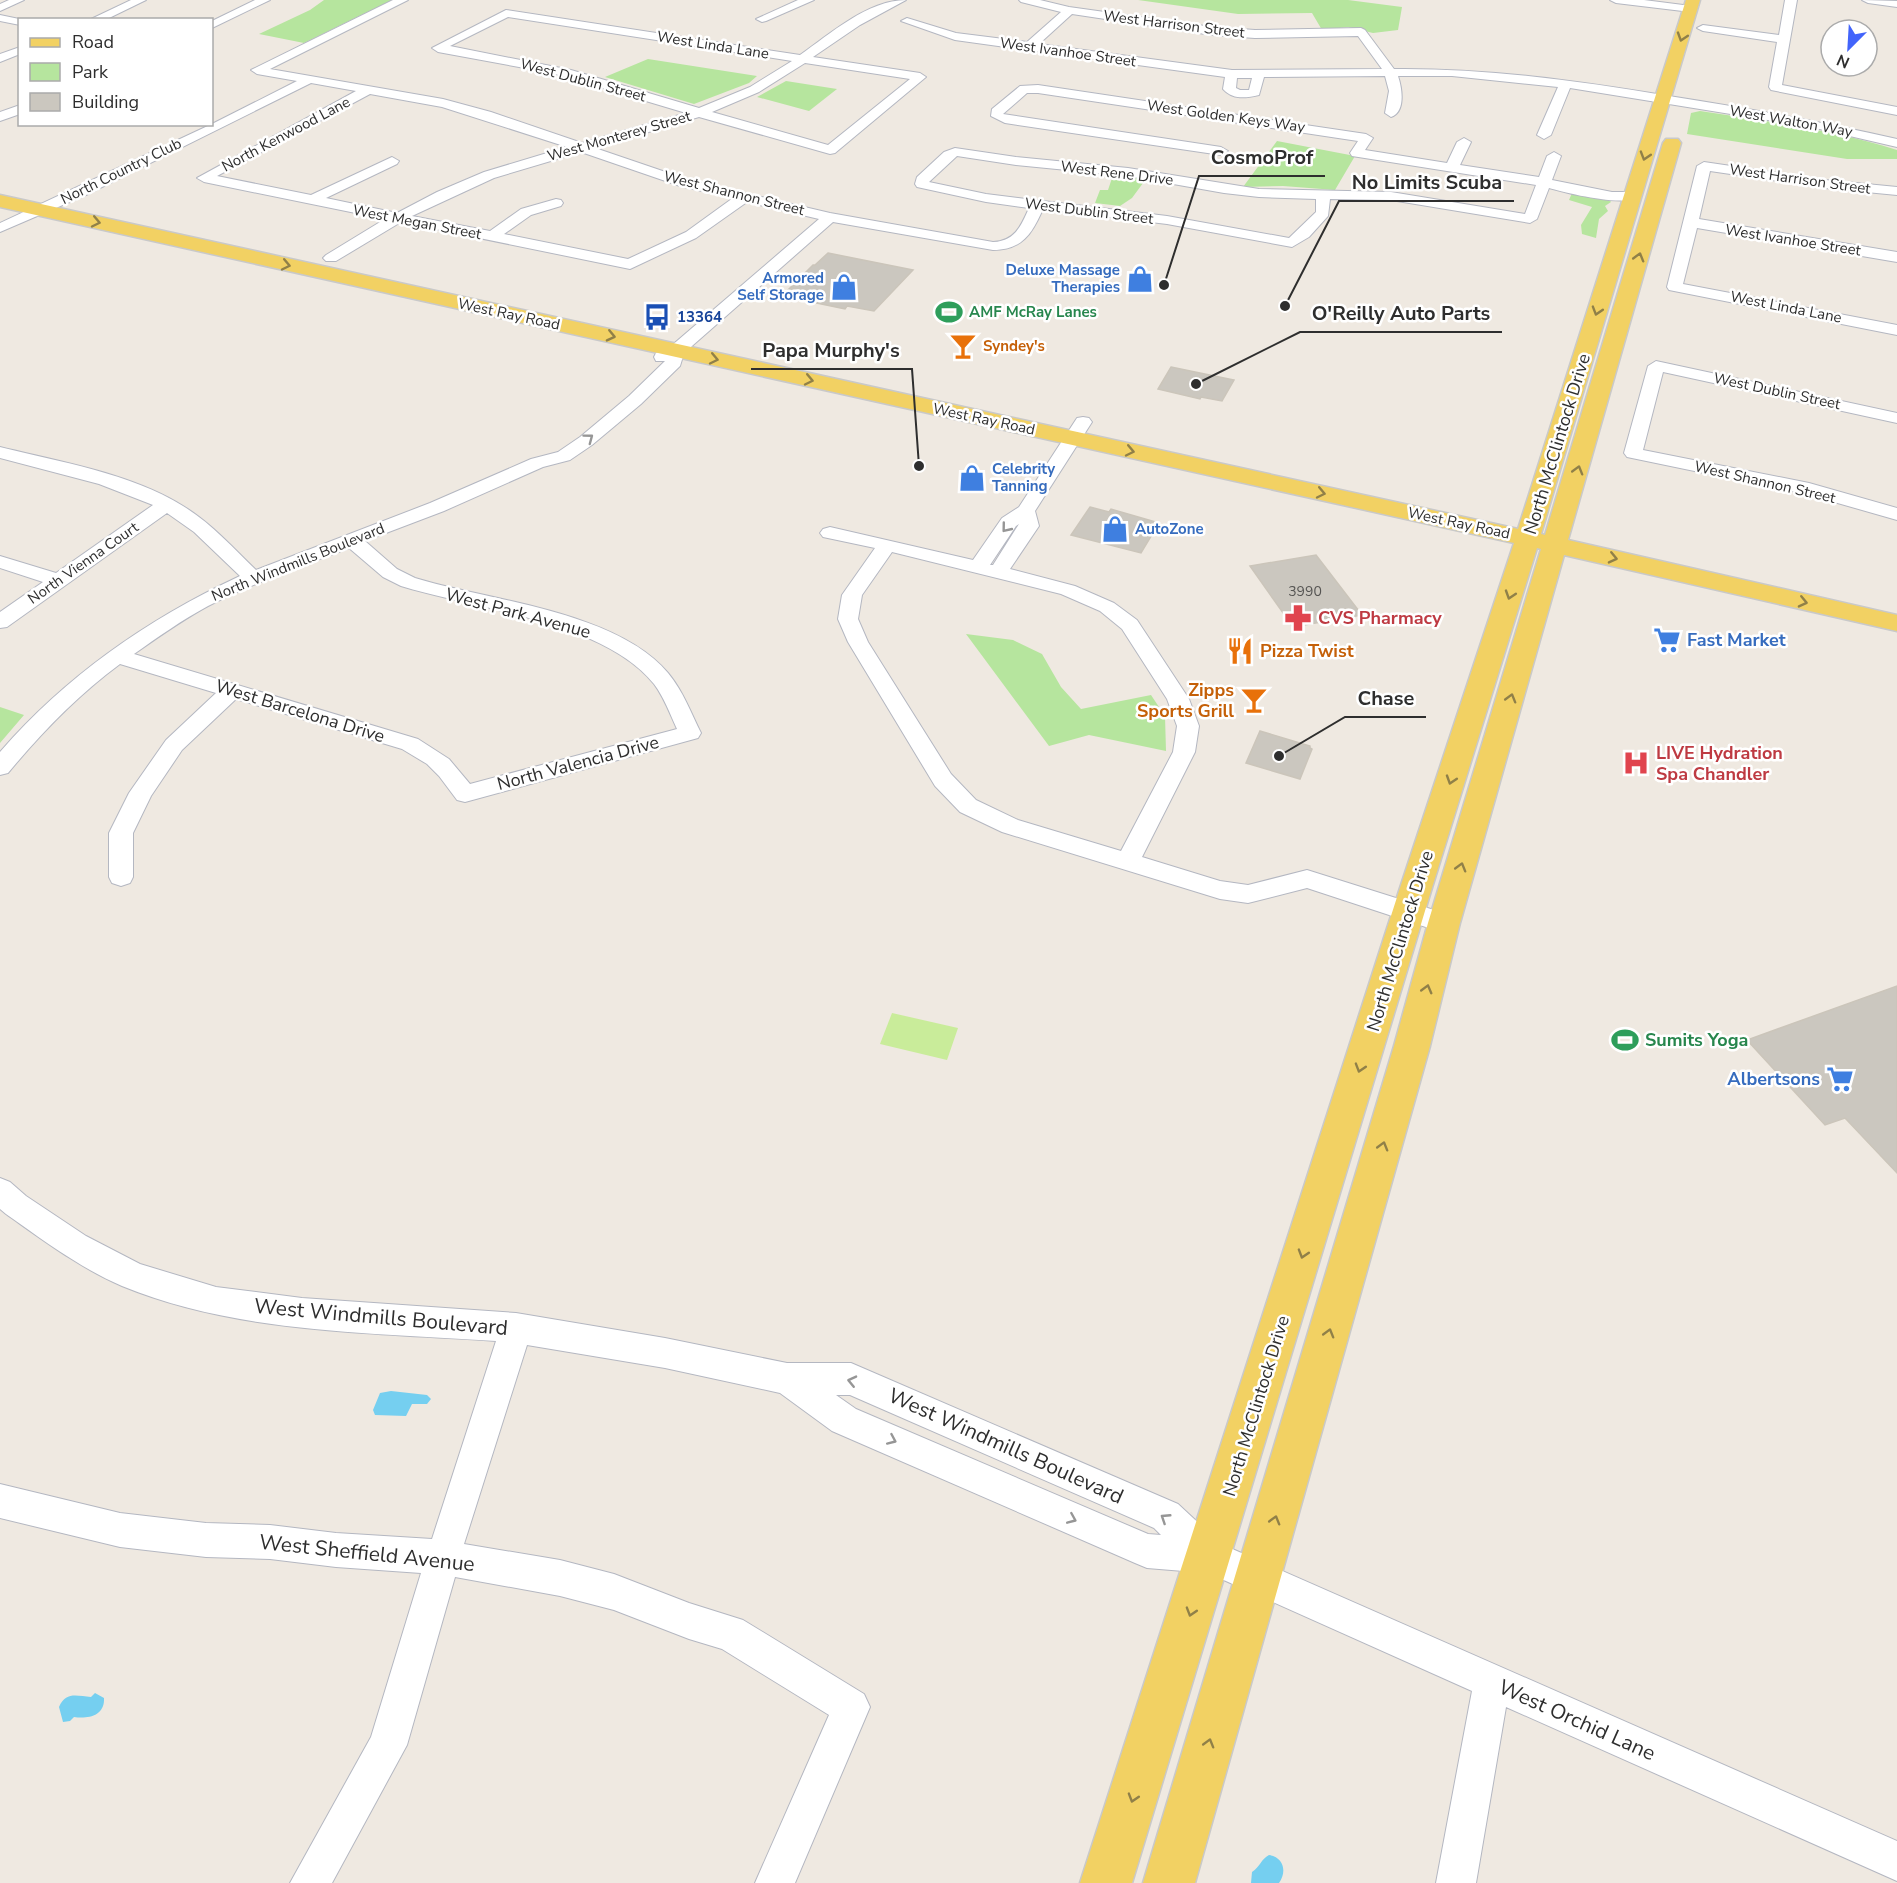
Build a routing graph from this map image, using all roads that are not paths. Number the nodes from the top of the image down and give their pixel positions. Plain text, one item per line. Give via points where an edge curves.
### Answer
1 (18, 0) edge
2 (140, 0) edge
3 (264, 0) edge
4 (402, 0) edge
5 (808, 0) edge
6 (868, 0) edge
7 (1025, 0) edge
8 (1616, 0) edge
9 (1642, 0) edge
10 (1791, 0) edge
11 (1868, 0) edge
12 (893, 2) edge
13 (1692, 4) edge
14 (1897, 4) edge
15 (0, 8) edge
16 (1709, 9) dead end
17 (1069, 10) junction
18 (0, 18) edge
19 (99, 18) edge
20 (762, 19) dead end
21 (907, 21) dead end
22 (18, 22) edge
23 (213, 25) edge
24 (1703, 28) junction
25 (1784, 39) junction
26 (1030, 46) junction
27 (438, 48) joint
28 (1698, 48) dead end
29 (18, 51) edge
30 (0, 58) edge
31 (801, 59) junction
32 (1391, 73) junction
33 (1232, 74) junction
34 (1258, 76) junction
35 (306, 81) junction
36 (1565, 85) junction
37 (368, 90) junction
38 (1662, 100) junction
39 (1682, 108) junction
40 (18, 110) edge
41 (1897, 111) edge
42 (697, 113) junction
43 (1391, 113) dead end
44 (0, 117) edge
45 (1246, 118) junction
46 (198, 126) edge
47 (212, 126) edge
48 (213, 126) edge
49 (208, 128) junction
50 (1897, 128) edge
51 (1544, 135) dead end
52 (1464, 142) dead end
53 (1890, 142) edge
54 (583, 147) junction
55 (830, 150) joint
56 (1221, 151) junction
57 (955, 152) joint
58 (1554, 156) dead end
59 (392, 161) dead end
60 (1452, 167) junction
61 (204, 178) joint
62 (1545, 182) junction
63 (1198, 184) junction
64 (0, 186) edge
65 (1897, 191) edge
66 (1323, 194) junction
67 (1629, 196) junction
68 (744, 197) junction
69 (62, 200) junction
70 (0, 201) edge
71 (310, 201) junction
72 (556, 203) dead end
73 (1038, 204) junction
74 (39, 210) junction
75 (830, 217) junction
76 (394, 218) junction
77 (1690, 222) junction
78 (0, 228) edge
79 (491, 237) junction
80 (1897, 257) edge
81 (331, 258) junction
82 (1897, 330) edge
83 (684, 344) junction
84 (1897, 418) edge
85 (1078, 430) junction
86 (0, 452) edge
87 (1633, 453) joint
88 (167, 504) junction
89 (1897, 514) edge
90 (1531, 529) junction
91 (830, 533) dead end
92 (1559, 536) junction
93 (351, 539) junction
94 (887, 545) junction
95 (0, 562) edge
96 (988, 570) junction
97 (253, 578) junction
98 (58, 580) junction
99 (1897, 602) edge
100 (0, 622) edge
101 (1897, 623) edge
102 (117, 656) junction
103 (233, 690) junction
104 (690, 733) joint
105 (0, 767) edge
106 (465, 794) joint
107 (1128, 862) junction
108 (121, 877) dead end
109 (1427, 917) junction
110 (0, 1191) edge
111 (516, 1328) junction
112 (0, 1501) edge
113 (443, 1557) junction
114 (1232, 1566) junction
115 (1492, 1683) junction
116 (1897, 1861) edge
117 (310, 1883) edge
118 (775, 1883) edge
119 (1106, 1883) edge
120 (1169, 1883) edge
121 (1456, 1883) edge

1 - 15 street
2 - 19 street
3 - 23 street
4 - 35 street, West Shannon Street via 257,70
5 - 20 street
6 - 12 street
7 - 17 street, West Harrison Street
8 - 13 street
9 - 13 street
10 - 25 street
11 - 14 street
12 - 31 street, West Monterey Street via 842,29
13 -> 38 main road, North McClintock Drive
16 - 24 main road
17 - 26 street
17 - 32 street, West Harrison Street via 1212,31 1361,32
18 - 22 street
21 - 26 street, West Ivanhoe Street via 955,36
24 - 25 street
24 - 28 main road
25 - 41 street via 1775,87
26 - 33 street, West Ivanhoe Street
27 - 31 street, West Linda Lane via 506,13
27 - 42 street, West Dublin Street via 532,64
29 - 30 street
31 - 42 street, West Monterey Street via 735,99
31 - 55 street, West Linda Lane via 920,77
32 - 34 street, West Ivanhoe Street
32 - 36 street, West Ivanhoe Street via 1467,73
32 - 43 street via 1398,92
33 - 34 street, West Ivanhoe Street
33 - 34 street via 1229,89 1246,95 1256,92
35 - 37 street, West Shannon Street
35 - 48 street, North Country Club
36 - 38 street, West Ivanhoe Street
36 - 51 street
37 - 54 street, West Shannon Street via 454,106
37 - 61 street, North Kenwood Lane
38 - 39 street, West Ivanhoe Street
38 -> 67 main road, North McClintock Drive
39 - 53 street, West Walton Way via 1811,123
92 -> 39 main road, North McClintock Drive
40 - 44 street
42 - 54 street, West Monterey Street
42 - 55 street, West Dublin Street
45 - 56 street
45 - 56 street, West Golden Keys Way via 1038,89 1024,89 997,112 997,116 1059,128
45 - 60 street, West Golden Keys Way via 1366,138 1357,153
46 - 49 street
47 - 49 street, North Country Club
49 - 69 street, North Country Club
50 - 53 street
52 - 60 street
54 - 68 street, West Shannon Street via 685,183
54 - 76 street, West Monterey Street via 451,190
56 - 63 street
57 - 63 street, West Rene Drive
57 - 73 street, West Dublin Street via 922,184
58 - 62 street
59 - 71 street
60 - 62 street, West Golden Keys Way
61 - 71 street, West Megan Street
62 - 66 street, West Rene Drive via 1530,219 1391,196
62 - 67 street, West Golden Keys Way
63 - 66 street, West Rene Drive via 1259,193
64 - 69 main road, West Ray Road
65 - 77 street, West Harrison Street via 1704,166
66 - 73 street, West Dublin Street via 1323,213 1292,243 1156,219
67 -> 90 main road, North McClintock Drive
68 - 75 street, West Shannon Street
68 - 79 street, West Megan Street via 691,235 630,264
69 - 74 street, North Country Club
69 - 81 main road, West Ray Road
70 - 74 main road, West Ray Road
71 - 76 street, West Megan Street
72 - 79 street via 526,212
73 - 75 street, West Shannon Street via 1015,244 1005,247
74 - 78 street, North Country Club
74 -> 83 main road, West Ray Road
75 - 83 street, North Windmills Boulevard
76 - 79 street, West Megan Street
76 - 81 street, West Monterey Street
77 - 80 street, West Ivanhoe Street
77 - 82 street, West Linda Lane via 1675,286
81 - 83 main road, West Ray Road
83 - 85 main road, West Ray Road
83 - 93 street, North Windmills Boulevard via 657,359 584,423 548,448 537,463
84 - 87 street, West Dublin Street via 1656,366
85 - 90 main road, West Ray Road
85 - 96 street via 1026,511 1029,526
86 - 88 street via 103,480
87 - 89 street, West Shannon Street via 1809,489
88 - 97 street
88 - 98 street, North Vienna Court
90 - 92 main road, West Ray Road
90 -> 109 main road, North McClintock Drive
91 - 94 street
92 - 99 main road, West Ray Road
92 -> 101 main road, West Ray Road
109 -> 92 main road, North McClintock Drive
93 - 97 street, North Windmills Boulevard
93 - 104 street, West Park Avenue via 390,573 408,582 567,624 614,642 657,673
94 - 96 street
94 - 107 street via 852,595 848,620 947,786 968,806 991,819
95 - 98 street
96 - 107 street via 1081,594 1116,612 1137,633 1184,713 1188,726 1184,752
97 - 102 street, North Windmills Boulevard via 178,615
98 - 100 street, North Vienna Court
102 - 103 street, West Barcelona Drive
102 - 105 street, North Windmills Boulevard via 61,702
103 - 106 street, West Barcelona Drive via 410,744 432,755
103 - 108 street via 174,745 141,793 121,833
104 - 106 street, North Valencia Drive
107 - 109 street via 1220,890 1248,894 1307,879
109 - 114 main road, North McClintock Drive
110 - 111 street, West Windmills Boulevard via 75,1246 131,1275 173,1290 216,1301 302,1313
111 - 113 street
111 - 114 street, West Windmills Boulevard via 788,1379 844,1420 1147,1551
112 - 113 street, West Sheffield Avenue via 120,1530
113 - 117 street via 388,1745
113 - 118 street, West Sheffield Avenue via 604,1589 730,1633 851,1707
114 - 115 street, West Orchid Lane
114 -> 119 main road, North McClintock Drive
120 -> 114 main road, North McClintock Drive
115 - 116 street, West Orchid Lane
115 - 121 street

